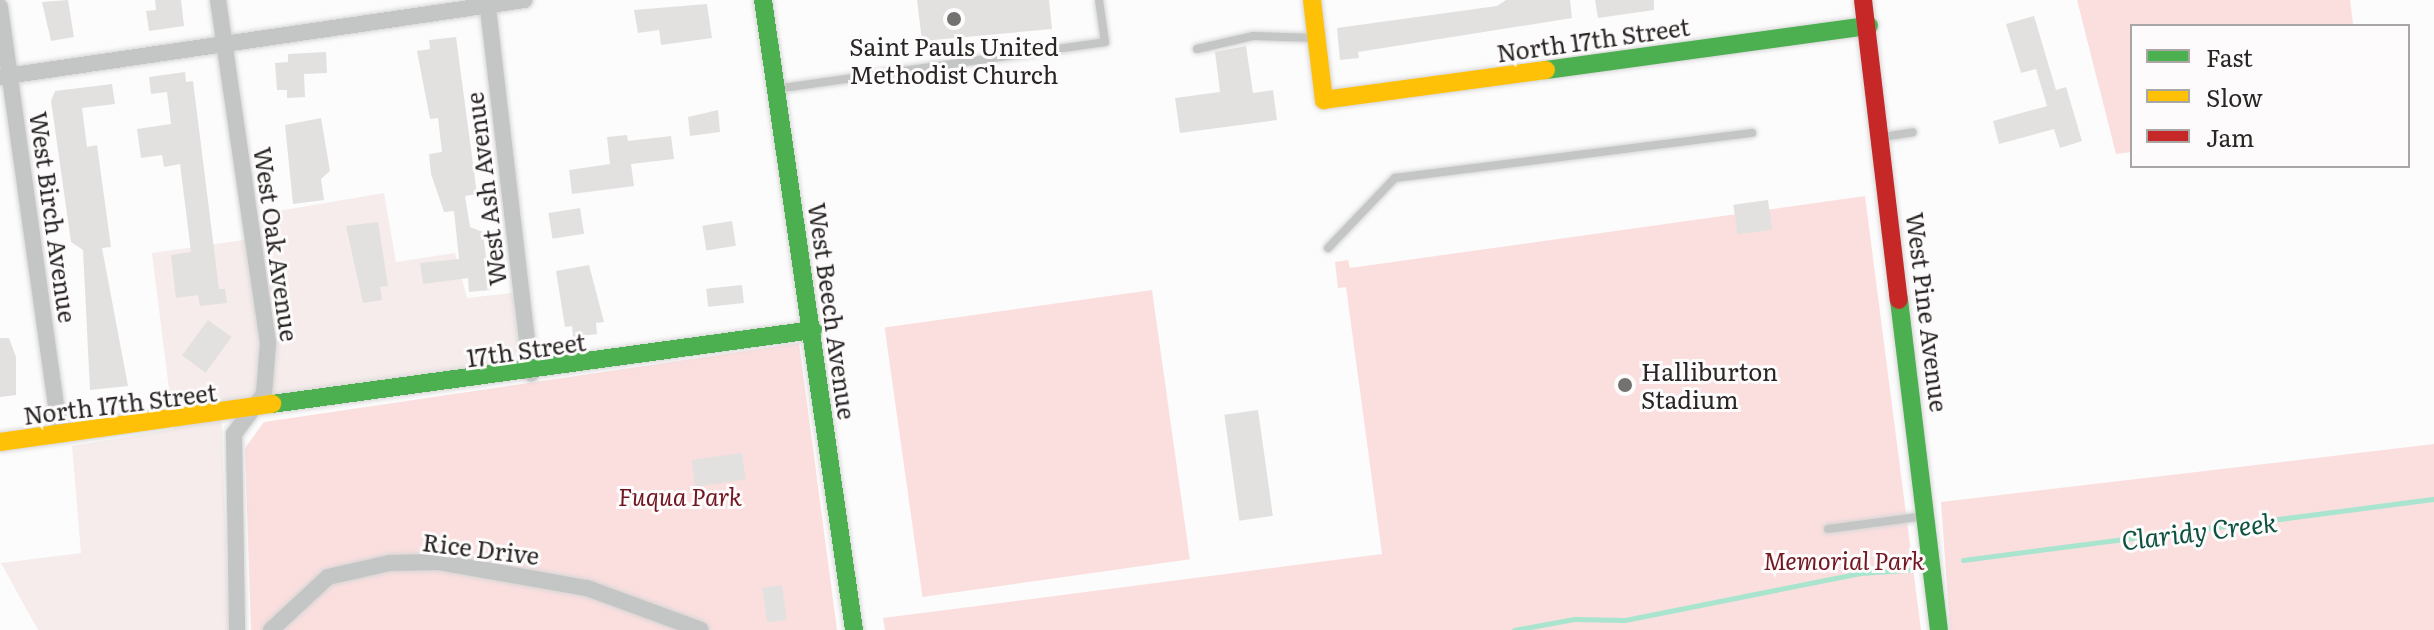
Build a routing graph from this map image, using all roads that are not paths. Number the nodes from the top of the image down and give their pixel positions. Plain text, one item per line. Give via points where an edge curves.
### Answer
1 (218, 0) edge
2 (524, 0) edge
3 (763, 0) edge
4 (1099, 0) edge
5 (1312, 0) edge
6 (1863, 0) edge
7 (488, 2) edge
8 (0, 7) edge
9 (1869, 26) junction
10 (1317, 38) junction
11 (224, 45) junction
12 (1197, 49) dead end
13 (5, 77) edge
14 (775, 89) junction
15 (1913, 132) dead end
16 (1752, 133) dead end
17 (1883, 137) junction
18 (1328, 248) dead end
19 (813, 330) junction
20 (531, 373) junction
21 (246, 412) junction
22 (60, 435) junction
23 (0, 442) edge
24 (1930, 515) junction
25 (1828, 529) dead end
26 (237, 630) edge
27 (271, 630) edge
28 (701, 630) edge
29 (854, 630) edge
30 (1939, 630) edge

1 - 11 street, West Oak Avenue
2 - 7 street
3 - 14 street, West Beech Avenue
4 - 14 lane via 1105,42
5 - 10 street
6 - 9 street, West Pine Avenue
7 - 11 street
7 - 20 street, West Ash Avenue
8 - 13 street, West Birch Avenue
9 - 10 street, North 17th Street via 1324,100
9 - 17 street, West Pine Avenue
10 - 12 lane via 1253,36
11 - 13 street
11 - 21 street, West Oak Avenue via 268,343 264,394
13 - 22 street, West Birch Avenue
14 - 19 street, West Beech Avenue
15 - 17 lane
16 - 18 lane via 1395,178
17 - 24 street, West Pine Avenue
19 - 20 street, 17th Street
19 - 29 street, West Beech Avenue
20 - 21 street, 17th Street
21 - 22 street, North 17th Street
21 - 26 street, West Oak Avenue via 234,434
22 - 23 street, North 17th Street
24 - 25 lane
24 - 30 street, West Pine Avenue
27 - 28 street, Rice Drive via 328,577 389,563 439,562 587,588

